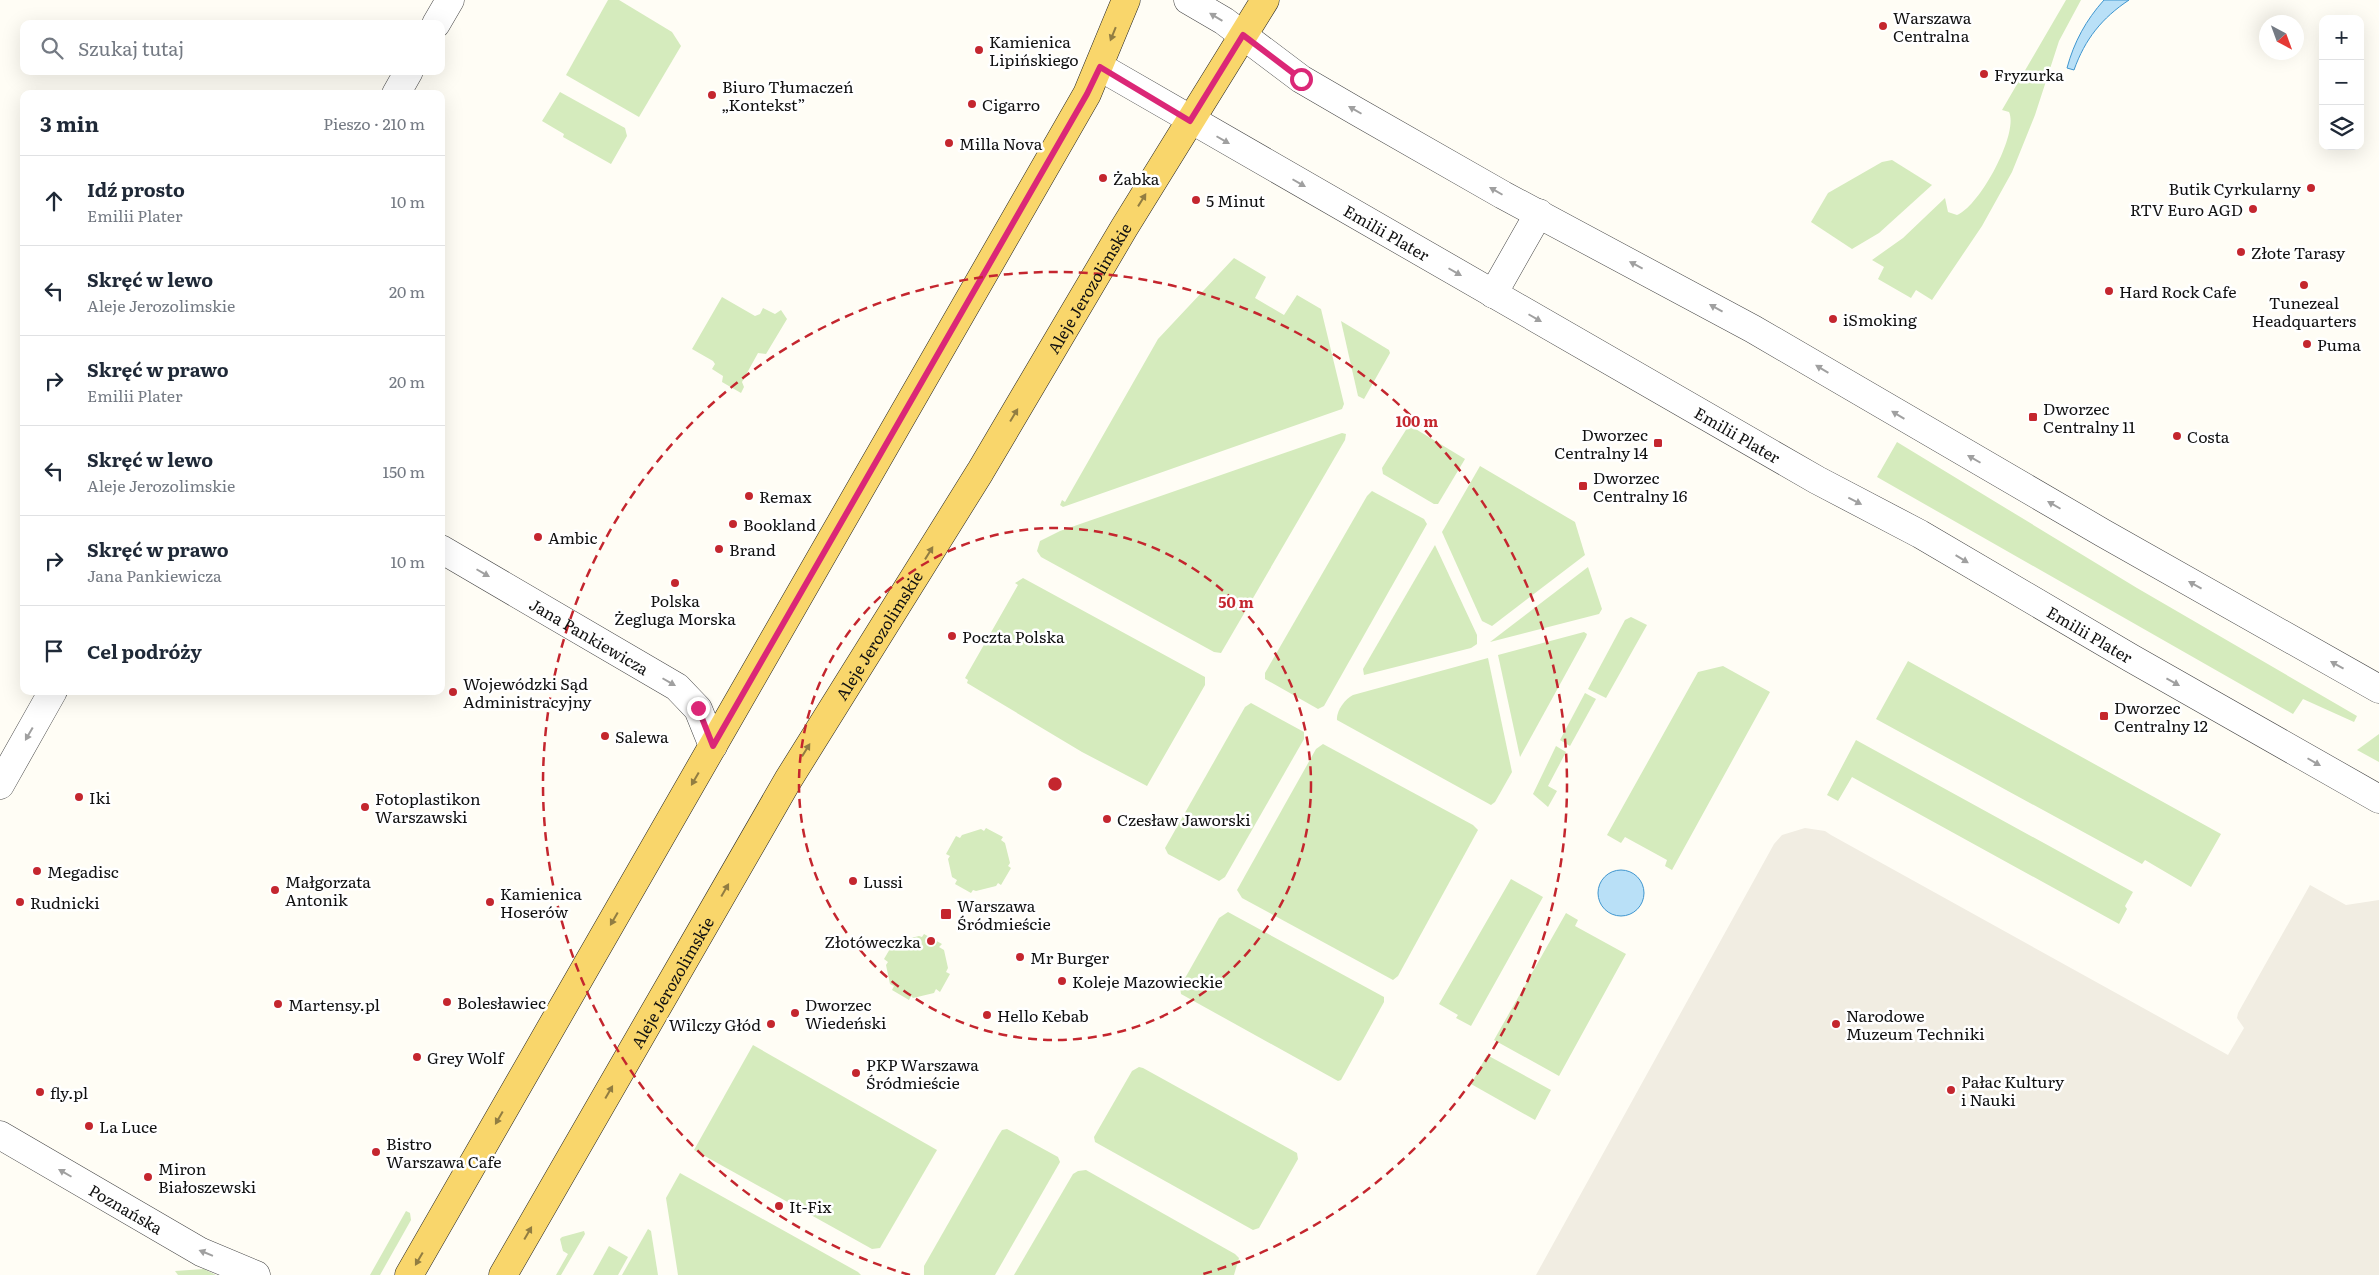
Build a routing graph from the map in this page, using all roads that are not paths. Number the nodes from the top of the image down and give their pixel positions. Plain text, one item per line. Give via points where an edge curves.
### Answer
1 (1126, 0) edge
2 (1188, 0) edge
3 (1265, 0) edge
4 (1243, 35) junction
5 (1100, 67) junction
6 (407, 75) edge
7 (398, 90) edge
8 (1190, 121) junction
9 (1540, 214) junction
10 (1493, 294) junction
11 (445, 551) edge
12 (2379, 689) edge
13 (51, 695) edge
14 (713, 746) junction
15 (0, 785) edge
16 (2379, 799) edge
17 (0, 1135) edge
18 (256, 1275) edge
19 (410, 1275) edge
20 (503, 1275) edge

1 -> 5 main road
4 -> 2 street
3 - 4 main road, Aleje Jerozolimskie
4 - 8 main road, Aleje Jerozolimskie
9 -> 4 street via 1301,79
5 - 8 street, Emilii Plater
5 - 14 main road
6 - 7 street
8 -> 10 street, Emilii Plater
20 -> 8 main road, Aleje Jerozolimskie via 788,780 980,472
9 - 10 street
12 -> 9 street via 2103,533 1754,329
10 -> 16 street, Emilii Plater via 1833,489 1920,534
11 -> 14 street, Jana Pankiewicza via 677,687 698,708
13 -> 15 street
14 -> 19 main road
18 -> 17 street, Poznańska via 201,1252

